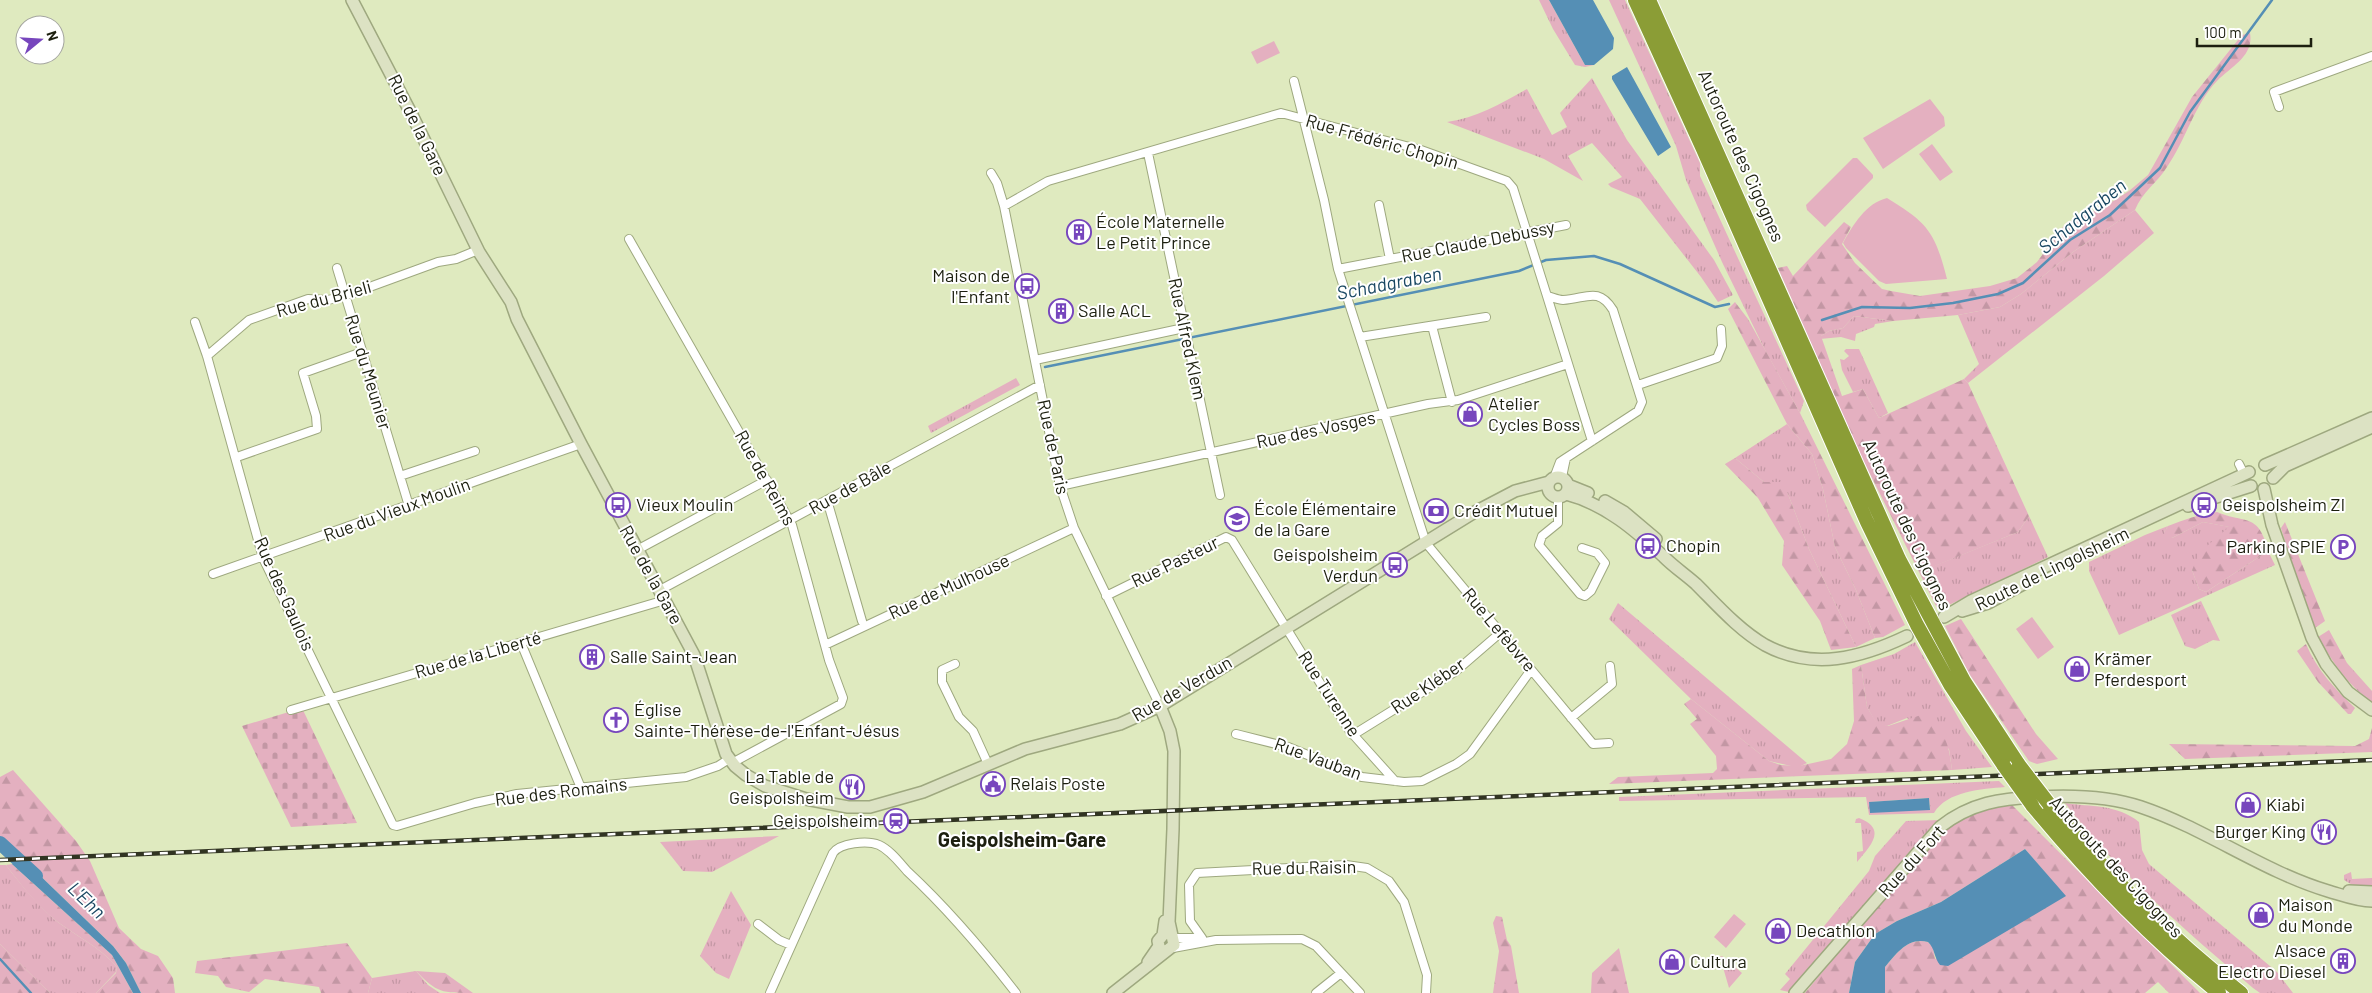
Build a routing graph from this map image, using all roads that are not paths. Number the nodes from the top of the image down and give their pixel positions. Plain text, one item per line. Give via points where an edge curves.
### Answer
1 (352, 0) edge
2 (1635, 0) edge
3 (1649, 0) edge
4 (2372, 56) edge
5 (1294, 81) dead end
6 (2279, 107) dead end
7 (1305, 121) junction
8 (1148, 153) junction
9 (990, 173) dead end
10 (1379, 205) dead end
11 (1004, 206) junction
12 (1566, 225) dead end
13 (1528, 232) junction
14 (629, 239) dead end
15 (479, 251) junction
16 (1390, 259) junction
17 (336, 268) dead end
18 (1338, 269) junction
19 (345, 296) junction
20 (1548, 296) junction
21 (1486, 317) dead end
22 (517, 318) junction
23 (195, 322) dead end
24 (1432, 326) junction
25 (1184, 328) junction
26 (1721, 329) dead end
27 (1360, 337) junction
28 (362, 352) junction
29 (207, 356) junction
30 (1035, 360) junction
31 (1568, 364) junction
32 (1040, 385) junction
33 (1638, 386) junction
34 (1452, 402) junction
35 (1385, 415) junction
36 (2372, 418) edge
37 (2372, 427) edge
38 (1592, 441) junction
39 (581, 444) junction
40 (475, 451) dead end
41 (1211, 453) junction
42 (236, 457) junction
43 (2265, 466) junction
44 (2244, 470) junction
45 (400, 476) junction
46 (2273, 478) junction
47 (767, 480) junction
48 (1060, 486) junction
49 (1558, 486) junction
50 (2251, 486) junction
51 (2264, 489) junction
52 (1220, 495) dead end
53 (827, 500) junction
54 (409, 506) junction
55 (790, 520) junction
56 (1074, 528) junction
57 (1426, 543) junction
58 (1582, 548) dead end
59 (637, 550) junction
60 (263, 558) junction
61 (213, 574) dead end
62 (662, 595) junction
63 (1106, 596) junction
64 (862, 621) dead end
65 (1287, 628) junction
66 (1500, 633) junction
67 (1907, 636) dead end
68 (521, 642) junction
69 (825, 645) junction
70 (955, 664) dead end
71 (1610, 666) dead end
72 (1531, 670) junction
73 (332, 698) junction
74 (1160, 706) junction
75 (291, 710) dead end
76 (2372, 710) edge
77 (1572, 718) junction
78 (1236, 734) dead end
79 (1353, 735) junction
80 (1609, 743) dead end
81 (731, 761) junction
82 (988, 764) junction
83 (1395, 780) junction
84 (581, 788) junction
85 (393, 825) joint
86 (2087, 870) junction
87 (2372, 892) edge
88 (2336, 893) junction
89 (2372, 901) edge
90 (758, 924) dead end
91 (1202, 938) junction
92 (1216, 940) junction
93 (1167, 942) junction
94 (791, 945) junction
95 (1822, 964) junction
96 (1341, 973) junction
97 (770, 993) edge
98 (1016, 993) edge
99 (1113, 993) edge
100 (1316, 993) edge
101 (1360, 993) edge
102 (1426, 993) edge
103 (1795, 993) edge
104 (1802, 993) edge
105 (2205, 993) edge
106 (2219, 993) edge
107 (2240, 993) edge

1 - 15 main road, Rue de la Gare
2 - 86 highway, Autoroute des Cigognes, bridge via 1867,522 1917,625 1951,686 2004,766
3 - 107 highway, Autoroute des Cigognes, bridge via 1900,559 1964,681 2049,804 2122,889
4 - 6 street via 2274,92
5 - 7 street
7 - 8 street, Rue Frédéric Chopin via 1281,113
7 - 13 street, Rue Frédéric Chopin via 1421,150 1507,182 1513,188
7 - 18 street
8 - 11 street, Rue Frédéric Chopin via 1048,181
8 - 25 street, Rue Alfred Klem
9 - 11 street, Rue de Paris via 997,183
10 - 16 street, Rue Claude Debussy
11 - 30 street, Rue de Paris
12 - 13 street, Rue Claude Debussy
13 - 16 street, Rue Claude Debussy
13 - 20 street, Rue Frédéric Chopin
14 - 47 street, Rue de Reims
15 - 19 street, Rue du Brieli via 438,262
15 - 22 main road, Rue de la Gare via 484,268 503,302
15 - 22 main road, Rue de la Gare via 513,301
16 - 18 street, Rue Claude Debussy
17 - 19 street, Rue du Meunier
18 - 27 street
19 - 28 street, Rue du Meunier
19 - 29 street, Rue du Brieli via 328,300 308,299 249,320
20 - 31 street, Rue Frédéric Chopin
20 - 33 street via 1561,300 1597,295 1607,300
21 - 24 street
22 - 39 main road, Rue de la Gare
23 - 29 street, Rue des Gaulois
24 - 27 street
24 - 34 street
25 - 30 street
25 - 41 street, Rue Alfred Klem
26 - 33 street via 1722,346 1717,358
27 - 35 street
28 - 42 street via 303,373 317,429
28 - 45 street, Rue du Meunier
29 - 42 street, Rue des Gaulois
30 - 32 street, Rue de Paris
31 - 34 street, Rue des Vosges
31 - 38 street, Rue Frédéric Chopin
32 - 48 street, Rue de Paris
32 - 53 street, Rue de Bâle
33 - 38 street via 1642,402 1638,411
34 - 35 street, Rue des Vosges via 1428,404
35 - 41 street, Rue des Vosges
35 - 57 street
36 - 43 main road
37 - 46 main road via 2285,466
38 - 49 street via 1566,458
39 - 54 street, Rue du Vieux Moulin
39 - 59 main road, Rue de la Gare
40 - 45 street
41 - 48 street, Rue des Vosges
41 - 52 street, Rue Alfred Klem
42 - 60 street, Rue des Gaulois
43 - 44 main road
43 - 46 main road via 2271,470
44 - 50 main road
44 - 50 main road, Route de Lingolsheim via 1970,600 1944,617 1988,603 2163,515
45 - 54 street, Rue du Meunier
46 - 51 main road
47 - 55 street, Rue de Reims
47 - 59 street
48 - 56 street, Rue de Paris
49 - 57 main road, Rue de Verdun via 1515,492 1473,513
49 - 58 street via 1558,523 1542,536 1539,545 1585,596 1591,591 1604,563 1597,553
49 - 67 main road via 1601,499 1630,516 1682,565 1710,598 1764,645 1805,658 1832,660 1863,655
50 - 51 main road via 2257,490
51 - 76 main road via 2272,525 2311,635 2326,664 2348,692
53 - 55 street, Rue de Bâle
53 - 64 street
54 - 60 street, Rue du Vieux Moulin
55 - 62 street, Rue de Bâle
55 - 69 street, Rue de Reims
56 - 63 street, Rue de Paris
56 - 69 street, Rue de Mulhouse
57 - 65 main road, Rue de Verdun
57 - 66 street, Rue Lefèbvre
59 - 62 main road, Rue de la Gare
60 - 61 street, Rue du Vieux Moulin
60 - 73 street, Rue des Gaulois
62 - 68 street, Rue de la Liberté
62 - 81 main road, Rue de la Gare via 699,669
63 - 65 street, Rue Pasteur via 1226,537 1232,540
63 - 74 street, Rue de Paris
65 - 74 main road, Rue de Verdun
65 - 79 street, Rue Turenne
66 - 72 street, Rue Lefèbvre
66 - 79 street, Rue Kléber via 1456,670
68 - 73 street, Rue de la Liberté
68 - 84 street
69 - 81 street, Rue de Reims via 843,703
70 - 82 street via 942,670 942,682 959,717 973,731
71 - 77 street via 1612,684
72 - 77 street, Rue Lefèbvre
72 - 83 street, Rue Vauban via 1463,760 1422,781
73 - 75 street, Rue de la Liberté
73 - 85 street, Rue des Gaulois
74 - 82 main road, Rue de Verdun via 1120,724 1036,746
74 - 93 main road via 1173,745
77 - 80 street, Rue Lefèbvre via 1593,744
78 - 83 street, Rue Vauban via 1288,747 1362,777
79 - 83 street, Rue Turenne
81 - 82 main road, Rue de Verdun via 765,786 806,799 862,808 923,792
81 - 84 street, Rue des Romains via 686,777
84 - 85 street, Rue des Romains via 517,794
86 - 105 highway via 2098,889
86 - 106 highway, Autoroute des Cigognes via 2165,948
87 - 88 main road via 2344,890
88 - 89 main road, Rue du Fort
88 - 95 main road, Rue du Fort via 2284,875 2169,818 2127,803 2071,796 1999,799 1969,808 1940,827
90 - 94 street
91 - 92 street
91 - 93 street
91 - 102 street, Rue du Raisin via 1190,921 1189,892 1191,879 1200,871 1346,865 1367,868 1389,881 1404,902 1428,976
92 - 93 street
92 - 96 street via 1302,939 1316,946
93 - 99 main road via 1138,973
94 - 97 street
94 - 98 street via 836,849 843,845 873,844 880,846 951,913
95 - 103 main road, Rue du Fort
95 - 104 main road, Rue du Fort
96 - 100 street
96 - 101 street

